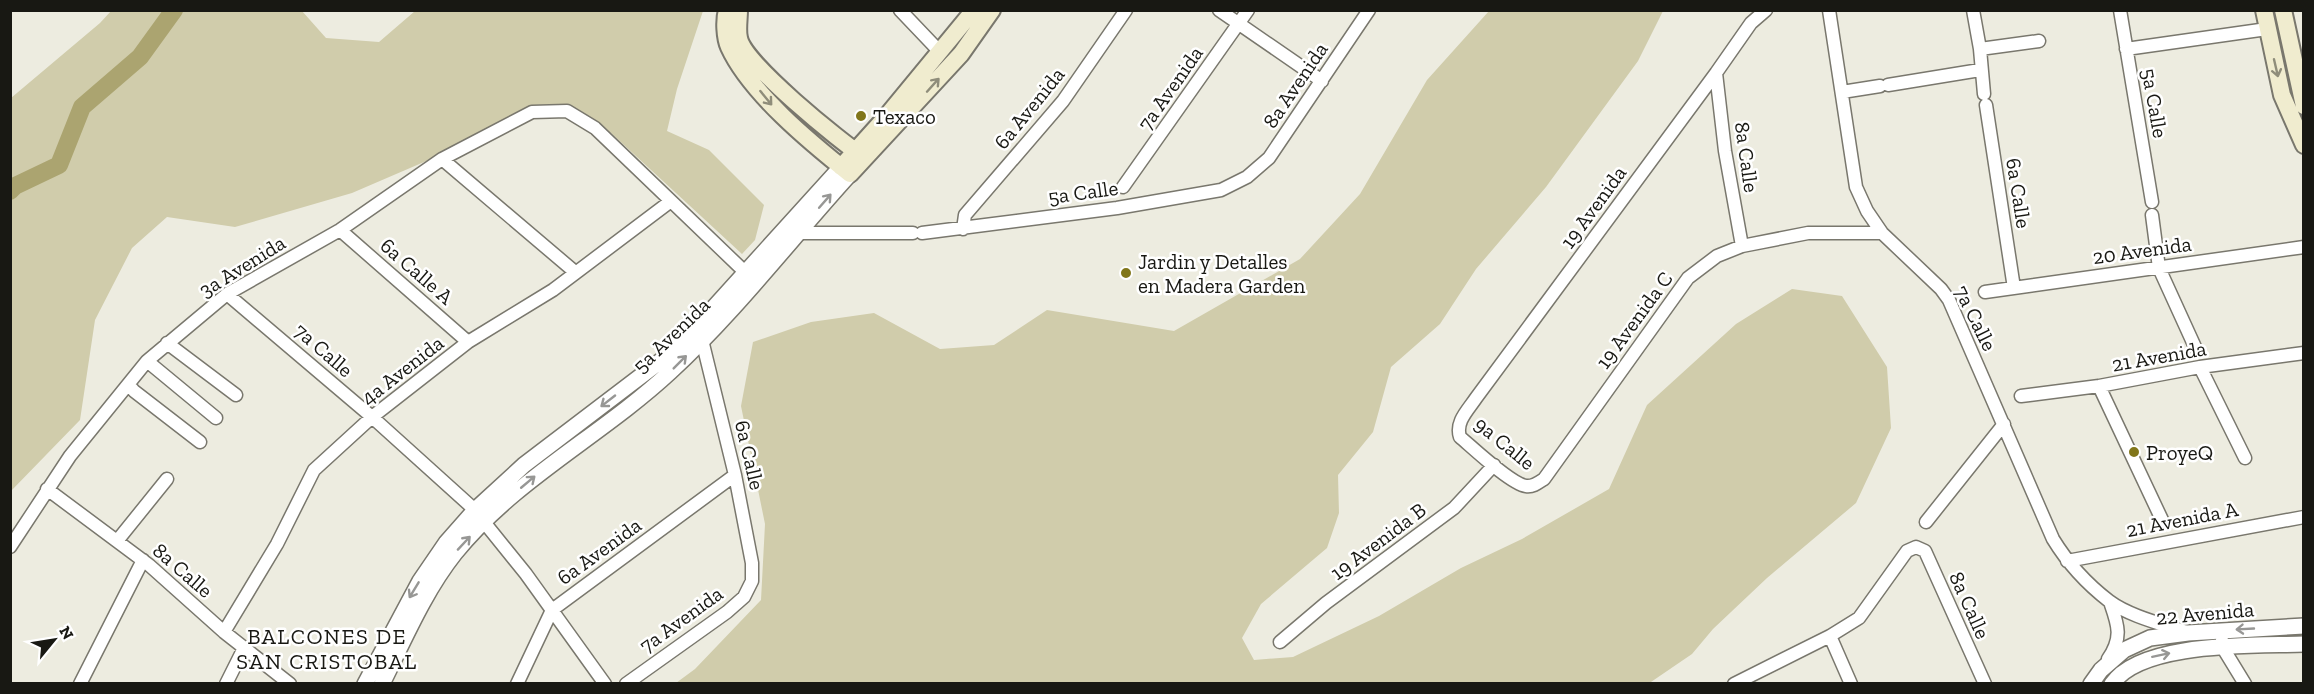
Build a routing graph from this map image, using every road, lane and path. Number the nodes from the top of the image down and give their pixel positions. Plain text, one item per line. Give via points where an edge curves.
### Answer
1 (727, 10) edge
2 (739, 10) edge
3 (900, 10) edge
4 (974, 10) edge
5 (992, 10) edge
6 (1126, 10) edge
7 (1219, 10) edge
8 (1248, 10) edge
9 (1369, 10) edge
10 (1766, 10) edge
11 (1829, 10) edge
12 (1973, 10) edge
13 (2120, 10) edge
14 (2264, 10) edge
15 (2283, 10) edge
16 (1239, 24) junction
17 (2267, 29) junction
18 (2039, 41) dead end
19 (1980, 49) junction
20 (2126, 49) junction
21 (940, 52) junction
22 (1980, 70) junction
23 (1716, 73) junction
24 (1322, 81) junction
25 (1842, 92) junction
26 (2304, 106) edge
27 (2304, 146) edge
28 (861, 155) junction
29 (442, 159) junction
30 (845, 170) junction
31 (1247, 177) joint
32 (1123, 187) dead end
33 (671, 201) junction
34 (2152, 202) dead end
35 (2152, 215) dead end
36 (963, 228) junction
37 (340, 230) junction
38 (798, 233) junction
39 (1882, 233) junction
40 (1742, 246) junction
41 (2304, 247) edge
42 (2159, 268) junction
43 (575, 272) junction
44 (746, 273) junction
45 (2014, 288) junction
46 (1985, 292) dead end
47 (227, 294) junction
48 (702, 340) junction
49 (468, 342) junction
50 (167, 343) junction
51 (2195, 347) dead end
52 (2304, 353) edge
53 (147, 361) junction
54 (2200, 367) junction
55 (656, 374) junction
56 (129, 385) junction
57 (2099, 386) junction
58 (236, 395) dead end
59 (2021, 396) dead end
60 (372, 417) junction
61 (216, 418) dead end
62 (2004, 424) junction
63 (1458, 429) joint
64 (200, 442) dead end
65 (2245, 458) dead end
66 (1494, 465) junction
67 (735, 475) junction
68 (167, 479) dead end
69 (1529, 487) joint
70 (47, 489) junction
71 (479, 516) junction
72 (2304, 517) edge
73 (1926, 522) dead end
74 (2163, 522) dead end
75 (117, 541) junction
76 (10, 547) edge
77 (143, 560) junction
78 (2067, 561) junction
79 (437, 566) junction
80 (752, 581) joint
81 (2110, 602) junction
82 (552, 610) junction
83 (2304, 626) edge
84 (2221, 631) junction
85 (224, 632) junction
86 (2188, 633) junction
87 (1830, 636) junction
88 (1280, 642) dead end
89 (2304, 644) edge
90 (244, 648) junction
91 (2223, 648) junction
92 (2101, 670) junction
93 (80, 684) edge
94 (226, 684) edge
95 (290, 684) edge
96 (365, 684) edge
97 (381, 684) edge
98 (517, 684) edge
99 (604, 684) edge
100 (626, 684) edge
101 (1734, 684) edge
102 (1851, 684) edge
103 (1985, 684) edge
104 (2091, 684) edge
105 (2112, 684) edge
106 (2245, 684) edge

1 -> 30 main road via 728,45 744,70 773,106
2 - 28 main road via 739,39 753,63
3 - 21 street
4 - 21 main road, 5a Avenida
28 -> 5 main road, 5a Avenida via 961,54
6 - 36 street, 6a Avenida via 1063,101 965,215
7 - 16 street
8 - 16 street, 7a Avenida
9 - 24 street, 8a Avenida
10 - 23 street, 19 Avenida via 1751,23
11 - 25 street, 7a Calle
12 - 19 street, 6a Calle
13 - 20 street, 5a Calle
14 - 17 main road
15 - 26 main road
16 - 24 street
16 - 32 street, 7a Avenida
17 - 20 street
17 -> 27 main road via 2282,95
18 - 19 street
19 - 22 street, 6a Calle
20 - 34 street, 5a Calle
21 - 28 main road, 5a Avenida
22 - 25 street
22 - 45 street, 6a Calle
23 - 40 street, 8a Calle
23 - 63 street, 19 Avenida via 1476,398
24 - 31 street, 8a Avenida via 1269,158
25 - 39 street, 7a Calle via 1856,187
28 - 30 main road, 5a Avenida
29 - 33 street, 3a Avenida via 532,112 567,111 595,128
29 - 37 street, 3a Avenida
29 - 43 street
38 -> 30 street, 5a Avenida
30 - 44 street, 5a Avenida
31 - 36 street, 5a Calle via 1221,190
33 - 43 street, 4a Avenida
33 - 44 street
35 - 42 street
36 - 38 street, 5a Calle via 918,233
37 - 47 street, 3a Avenida
37 - 49 street, 6a Calle A
38 - 48 street, 5a Avenida
39 - 40 street, 19 Avenida C via 1808,233
39 - 62 street, 7a Calle via 1949,300
40 - 69 street, 19 Avenida C via 1717,256 1688,278 1544,479
41 - 42 street, 20 Avenida
42 - 45 street, 20 Avenida
42 - 51 street
43 - 49 street, 4a Avenida
44 - 55 street, 5a Avenida
45 - 46 street, 20 Avenida
47 - 50 street, 3a Avenida
47 - 60 street, 7a Calle
55 -> 48 street, 5a Avenida
48 - 67 street, 6a Calle
49 - 60 street, 4a Avenida
50 - 53 street, 3a Avenida
50 - 58 street
52 - 54 street, 21 Avenida
53 - 56 street, 3a Avenida
53 - 61 street
54 - 57 street, 21 Avenida
54 - 65 street
55 - 71 street, 5a Avenida via 538,474
56 - 64 street
56 - 70 street, 3a Avenida
57 - 59 street, 21 Avenida
57 - 74 street
60 - 71 street, 7a Calle
60 - 85 street, 4a Avenida via 314,470 277,544
62 - 73 street
62 - 78 street, 7a Calle via 2053,539
63 - 66 street, 9a Calle via 1460,437
66 - 69 street, 9a Calle
66 - 88 street, 19 Avenida B via 1454,508
67 - 80 street, 6a Calle
67 - 82 street, 6a Avenida
68 - 75 street
70 - 75 street, 8a Calle
70 - 76 street, 3a Avenida
71 - 79 street, 5a Avenida
71 - 82 street, 7a Calle
72 - 78 street, 21 Avenida A
75 - 77 street, 8a Calle
77 - 85 street, 8a Calle
77 - 93 street
78 - 81 street, 7a Calle
79 -> 96 street, 5a Avenida via 406,604
79 - 97 street, 5a Avenida
80 - 100 street, 7a Avenida via 744,597 728,612
81 - 86 street, 7a Calle
81 - 92 street, 7a Calle via 2119,627 2116,648
82 - 98 street, 6a Avenida
82 - 99 street, 7a Calle
83 -> 84 street, 22 Avenida
84 - 86 street, 22 Avenida
84 - 91 street
85 - 90 street, 8a Calle
86 - 92 street, 22 Avenida via 2150,638 2124,651
87 - 101 street
87 - 102 street
87 - 103 street, 8a Calle via 1859,618 1907,551 1916,547 1925,551
89 - 91 street, 22 Avenida
90 - 94 street
90 - 95 street, 8a Calle
105 -> 91 street, 22 Avenida via 2118,675 2145,659 2180,651
91 - 106 street
92 - 104 street, 22 Avenida

